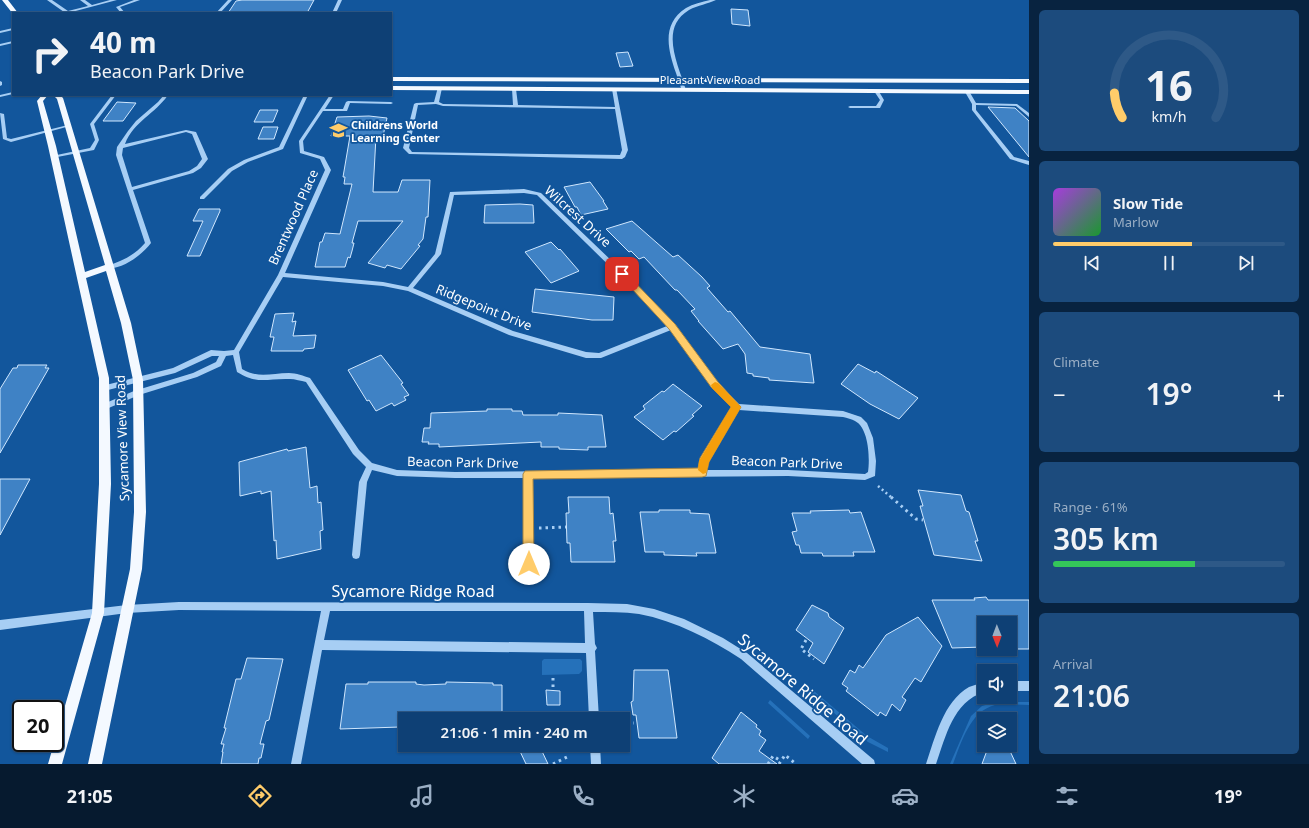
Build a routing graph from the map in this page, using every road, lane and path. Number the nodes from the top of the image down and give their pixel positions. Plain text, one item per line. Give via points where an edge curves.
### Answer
1 (5, 0) edge
2 (49, 0) edge
3 (82, 0) edge
4 (115, 0) edge
5 (138, 0) edge
6 (230, 0) edge
7 (340, 0) edge
8 (714, 0) edge
9 (108, 3) junction
10 (91, 6) junction
11 (118, 7) junction
12 (14, 12) edge
13 (65, 12) edge
14 (121, 12) edge
15 (219, 12) edge
16 (334, 12) edge
17 (12, 29) edge
18 (0, 32) edge
19 (12, 42) edge
20 (0, 45) edge
21 (392, 79) edge
22 (515, 79) junction
23 (682, 81) junction
24 (1029, 81) edge
25 (392, 88) edge
26 (440, 88) junction
27 (514, 89) junction
28 (614, 89) junction
29 (684, 90) junction
30 (876, 91) junction
31 (12, 92) edge
32 (967, 92) junction
33 (1029, 92) edge
34 (0, 96) edge
35 (44, 96) edge
36 (57, 96) edge
37 (113, 96) edge
38 (165, 96) edge
39 (306, 96) edge
40 (331, 96) edge
41 (391, 103) dead end
42 (436, 103) junction
43 (974, 104) junction
44 (516, 106) junction
45 (850, 107) dead end
46 (617, 108) junction
47 (322, 110) junction
48 (0, 114) edge
49 (1029, 116) edge
50 (68, 126) junction
51 (48, 131) junction
52 (120, 147) junction
53 (75, 152) junction
54 (54, 157) junction
55 (1029, 163) edge
56 (130, 189) junction
57 (202, 198) dead end
58 (109, 267) junction
59 (281, 275) junction
60 (80, 277) junction
61 (410, 289) junction
62 (672, 327) junction
63 (236, 352) junction
64 (224, 354) junction
65 (138, 380) junction
66 (104, 388) junction
67 (137, 393) junction
68 (104, 407) junction
69 (737, 407) junction
70 (370, 466) junction
71 (702, 473) junction
72 (528, 474) junction
73 (878, 486) dead end
74 (923, 520) dead end
75 (566, 527) dead end
76 (539, 528) dead end
77 (356, 555) dead end
78 (529, 564) dead end
79 (326, 606) junction
80 (588, 607) junction
81 (127, 609) junction
82 (98, 613) junction
83 (0, 625) edge
84 (806, 640) dead end
85 (319, 645) junction
86 (592, 648) junction
87 (814, 659) dead end
88 (553, 678) dead end
89 (1017, 686) edge
90 (1029, 686) edge
91 (553, 689) dead end
92 (977, 689) edge
93 (594, 712) edge
94 (630, 723) edge
95 (634, 723) dead end
96 (596, 752) edge
97 (567, 757) dead end
98 (780, 763) edge
99 (55, 764) edge
100 (95, 764) edge
101 (296, 764) edge
102 (553, 764) edge
103 (596, 764) edge
104 (768, 764) edge
105 (796, 764) edge
106 (870, 764) edge
107 (931, 764) edge

1 - 12 main road
2 - 13 street
3 - 10 street
4 - 9 street
5 - 11 street
6 - 15 street
7 - 16 street
8 - 23 street via 686,10 673,22 670,45
9 - 10 street
9 - 11 street
10 - 13 street
11 - 14 street
17 - 18 street
19 - 20 street
21 - 22 main road, Pleasant View Road
22 - 23 main road, Pleasant View Road
22 - 27 main road
23 - 24 main road, Pleasant View Road
23 - 29 street
25 - 26 main road, Pleasant View Road
26 - 27 main road, Pleasant View Road
26 - 42 street
27 - 28 main road, Pleasant View Road
27 - 44 street
28 - 29 main road, Pleasant View Road
28 - 46 street
29 - 30 main road, Pleasant View Road
30 - 32 main road, Pleasant View Road
30 - 45 street via 882,100 878,107
31 - 34 street
32 - 33 main road, Pleasant View Road
32 - 43 street
35 - 51 main road, Sycamore View Road via 40,101
36 - 50 main road, Sycamore View Road
37 - 53 street via 92,124 97,140 92,149
38 - 52 street via 133,128
39 - 57 street via 281,148 230,170
40 - 47 street, Brentwood Place
41 - 47 street via 348,102 345,110
42 - 44 street
42 - 46 street via 416,104 406,148 411,152 622,157 625,150
43 - 49 street via 1017,106
43 - 55 street via 974,110 1012,158
44 - 46 street
47 - 59 street, Brentwood Place via 301,141 302,152 322,158 328,170
48 - 51 street via 5,139 11,141
50 - 51 street
50 - 53 main road, Sycamore View Road
51 - 54 main road, Sycamore View Road
52 - 56 street via 119,155
52 - 56 street via 186,131 194,132 204,159 199,167 191,172
53 - 54 street
53 - 58 main road, Sycamore View Road
54 - 60 main road, Sycamore View Road
56 - 58 street via 148,244 140,254 128,262
58 - 60 main road
58 - 65 main road, Sycamore View Road via 126,323
59 - 61 street, Ridgepoint Drive via 383,284
59 - 63 street, Brentwood Place
60 - 66 main road, Sycamore View Road via 96,340
61 - 62 street, Ridgepoint Drive via 511,333 586,355 599,356
61 - 62 street, Wilcrest Drive via 438,254 452,193 524,191 539,194 624,276
62 - 69 street, Wilcrest Drive via 715,385
63 - 64 street
63 - 70 street via 239,370 248,376 260,379 289,376 308,380 356,452
64 - 65 street via 211,353 175,370
64 - 67 street via 219,364 195,375
65 - 66 street
65 - 67 main road, Sycamore View Road
66 - 68 main road, Sycamore View Road
67 - 68 street
67 - 81 main road, Sycamore View Road via 140,512 136,569
68 - 82 main road, Sycamore View Road via 105,484
69 - 71 street via 704,461
69 - 71 street, Beacon Park Drive via 843,414 860,419 867,430 872,474 865,477 788,473
70 - 72 street, Beacon Park Drive via 397,473
70 - 77 street via 363,482
71 - 72 street, Beacon Park Drive
72 - 78 street
73 - 74 path via 916,519
75 - 76 path
79 - 80 street, Sycamore Ridge Road
79 - 81 street, Sycamore Ridge Road via 179,606
79 - 85 street
80 - 86 street
80 - 106 street, Sycamore Ridge Road via 660,615 718,639 744,656
81 - 82 street, Sycamore Ridge Road
81 - 100 main road, Sycamore View Road
82 - 83 street, Sycamore Ridge Road
82 - 99 main road, Sycamore View Road
84 - 87 path via 801,649
85 - 86 street
85 - 101 street
86 - 93 street
88 - 91 path
89 - 90 street
92 - 107 street via 956,705
94 - 95 path
96 - 103 street
97 - 102 path
98 - 104 path via 773,756
98 - 105 path via 785,755

